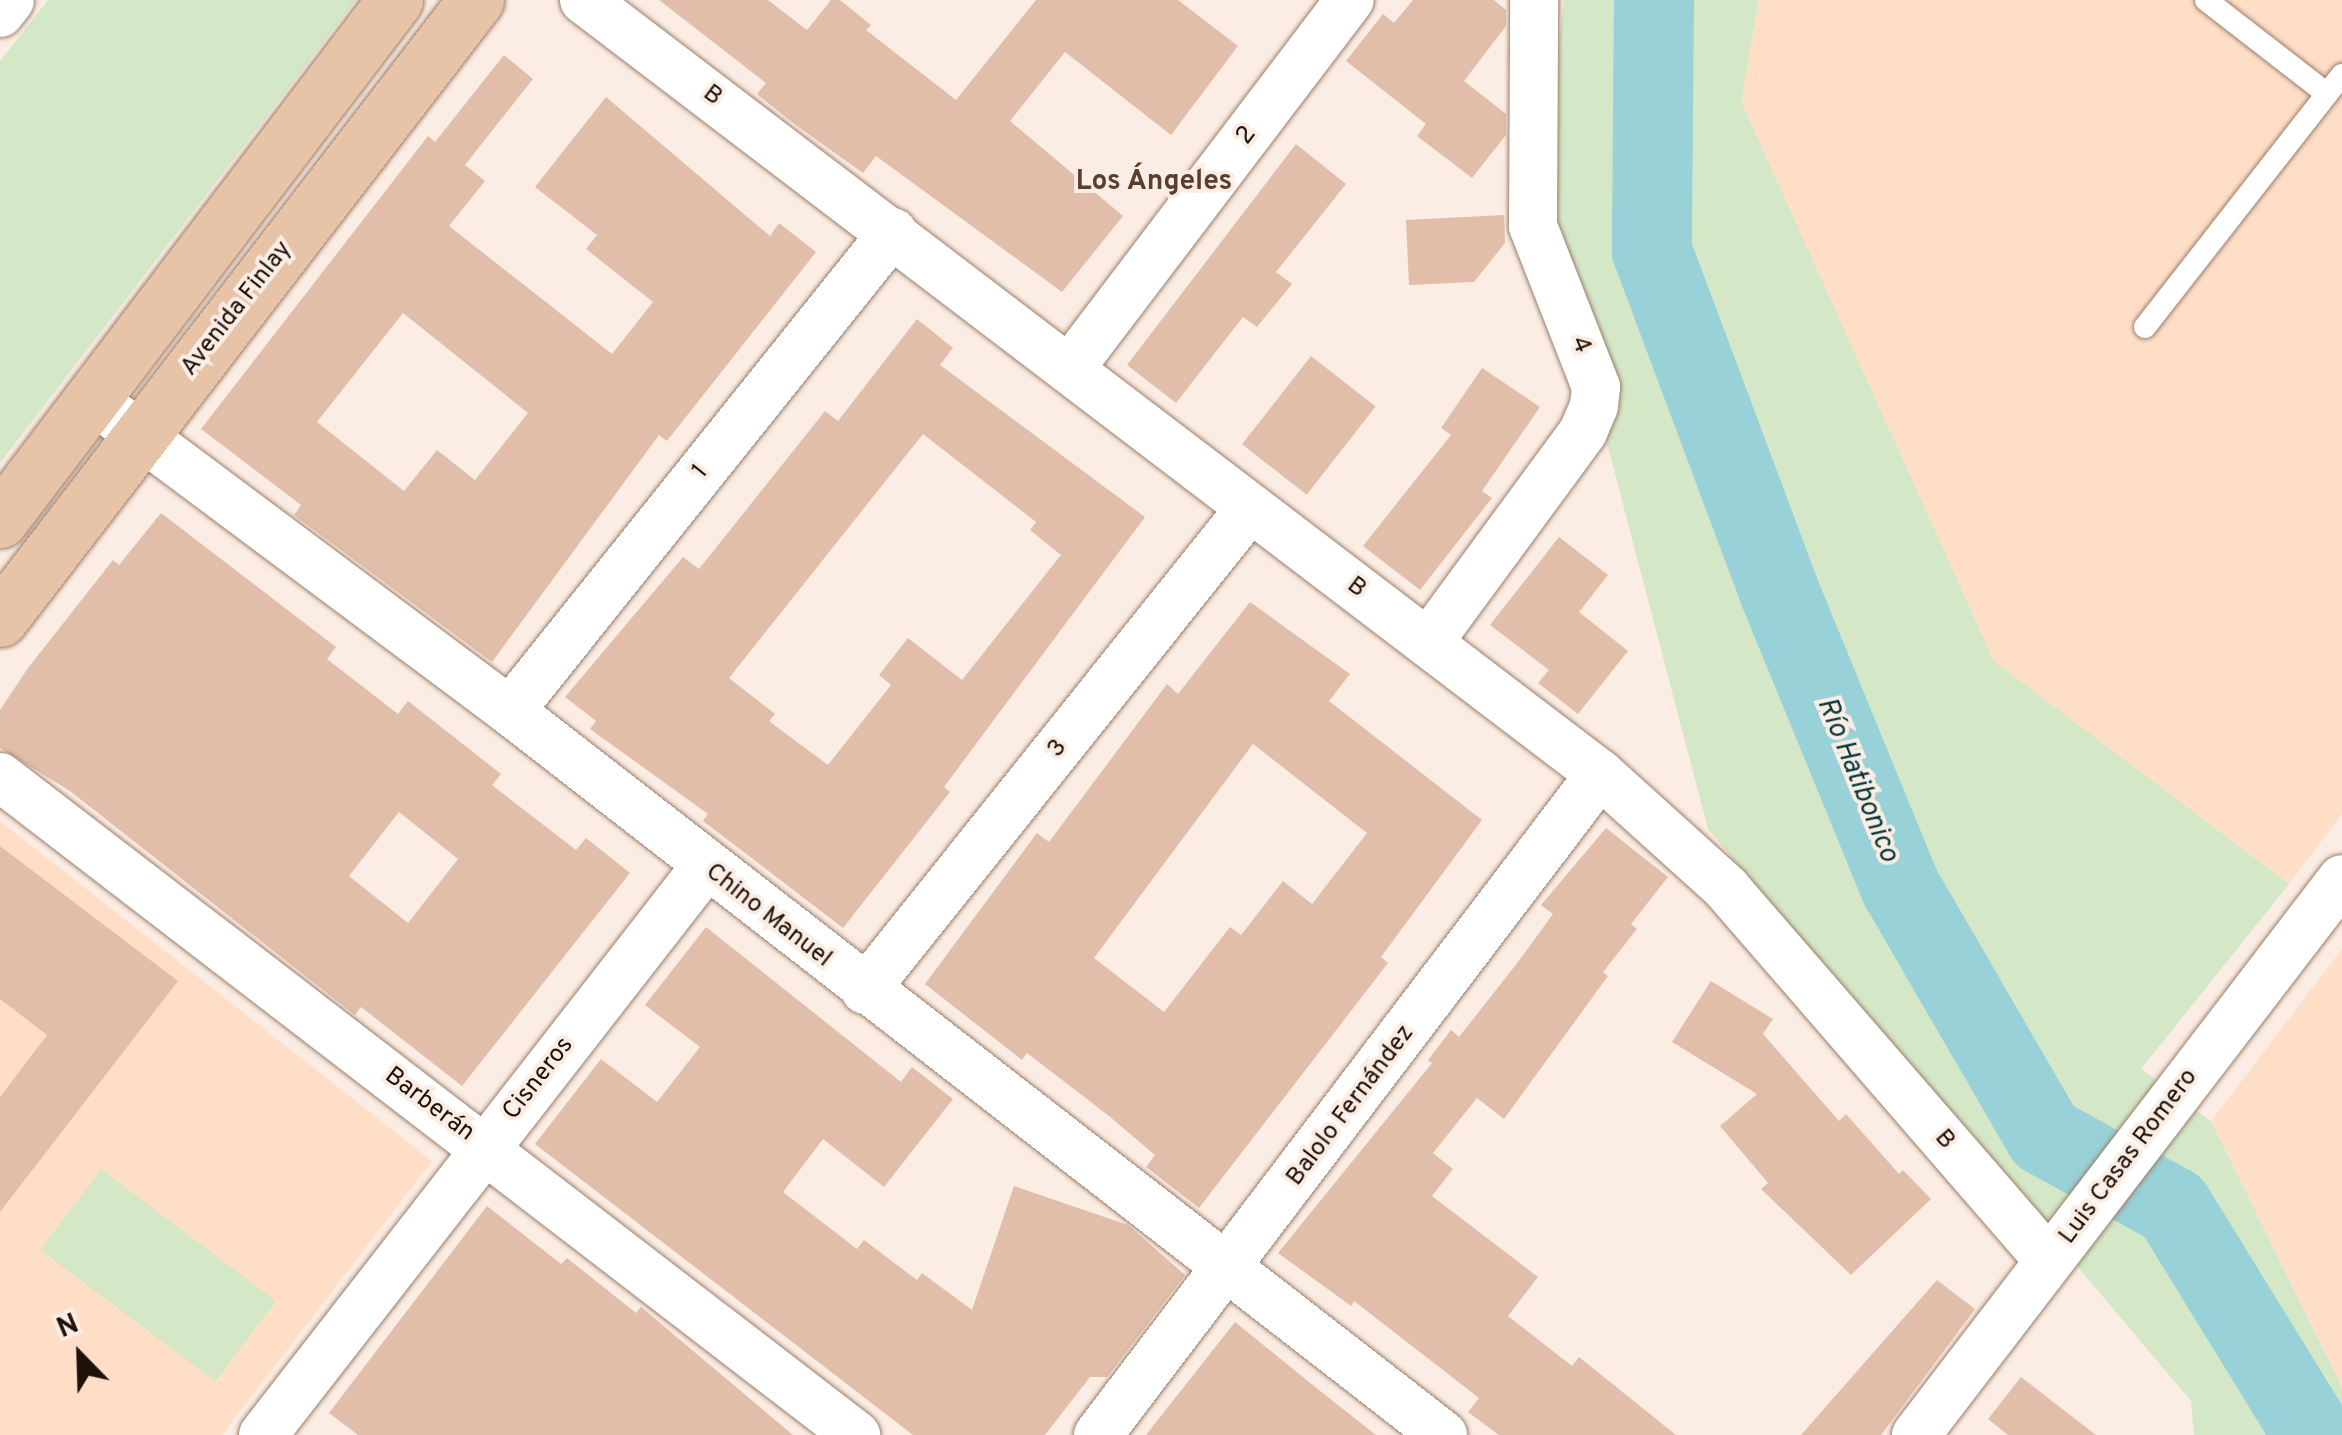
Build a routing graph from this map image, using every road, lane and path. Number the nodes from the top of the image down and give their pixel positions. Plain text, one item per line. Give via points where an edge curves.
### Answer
1 (10, 0) edge
2 (395, 0) edge
3 (476, 0) edge
4 (584, 0) edge
5 (1350, 0) edge
6 (1534, 0) edge
7 (2206, 0) edge
8 (0, 13) edge
9 (2342, 74) edge
10 (2327, 94) junction
11 (893, 232) junction
12 (2145, 327) dead end
13 (1070, 367) junction
14 (92, 399) junction
15 (142, 432) junction
16 (1250, 508) junction
17 (1, 515) edge
18 (52, 551) junction
19 (0, 619) edge
20 (1428, 642) junction
21 (510, 712) junction
22 (1600, 774) junction
23 (0, 777) edge
24 (705, 867) junction
25 (2342, 879) edge
26 (865, 990) junction
27 (485, 1148) junction
28 (2049, 1261) junction
29 (1226, 1272) junction
30 (285, 1428) edge
31 (856, 1435) edge
32 (1098, 1435) edge
33 (1444, 1435) edge
34 (1916, 1435) edge

1 - 8 street
2 - 14 main road
3 - 15 main road, Avenida Finlay
4 - 11 street, B
5 - 13 street, 2
6 - 20 street, 4 via 1532,226 1596,386 1594,406 1583,432
7 - 10 lane
9 - 10 lane
10 - 12 lane
11 - 13 street, B
11 - 21 street, 1
13 - 16 street, B
14 - 15 street, Chino Manuel
14 - 17 main road
15 - 18 main road, Avenida Finlay
15 - 21 street, Chino Manuel
16 - 20 street, B
16 - 26 street, 3
17 - 18 street
18 - 19 main road, Avenida Finlay
20 - 22 street, B
21 - 24 street, Chino Manuel
22 - 28 street, B via 1726,888
22 - 29 street, Balolo Fernández
23 - 27 street, Barberán
24 - 26 street, Chino Manuel
24 - 27 street, Cisneros
25 - 28 street, Luis Casas Romero
26 - 29 street, Chino Manuel
27 - 30 street, Cisneros
27 - 31 street, Barberán
28 - 34 street, Luis Casas Romero
29 - 32 street, Balolo Fernández
29 - 33 street, Chino Manuel

